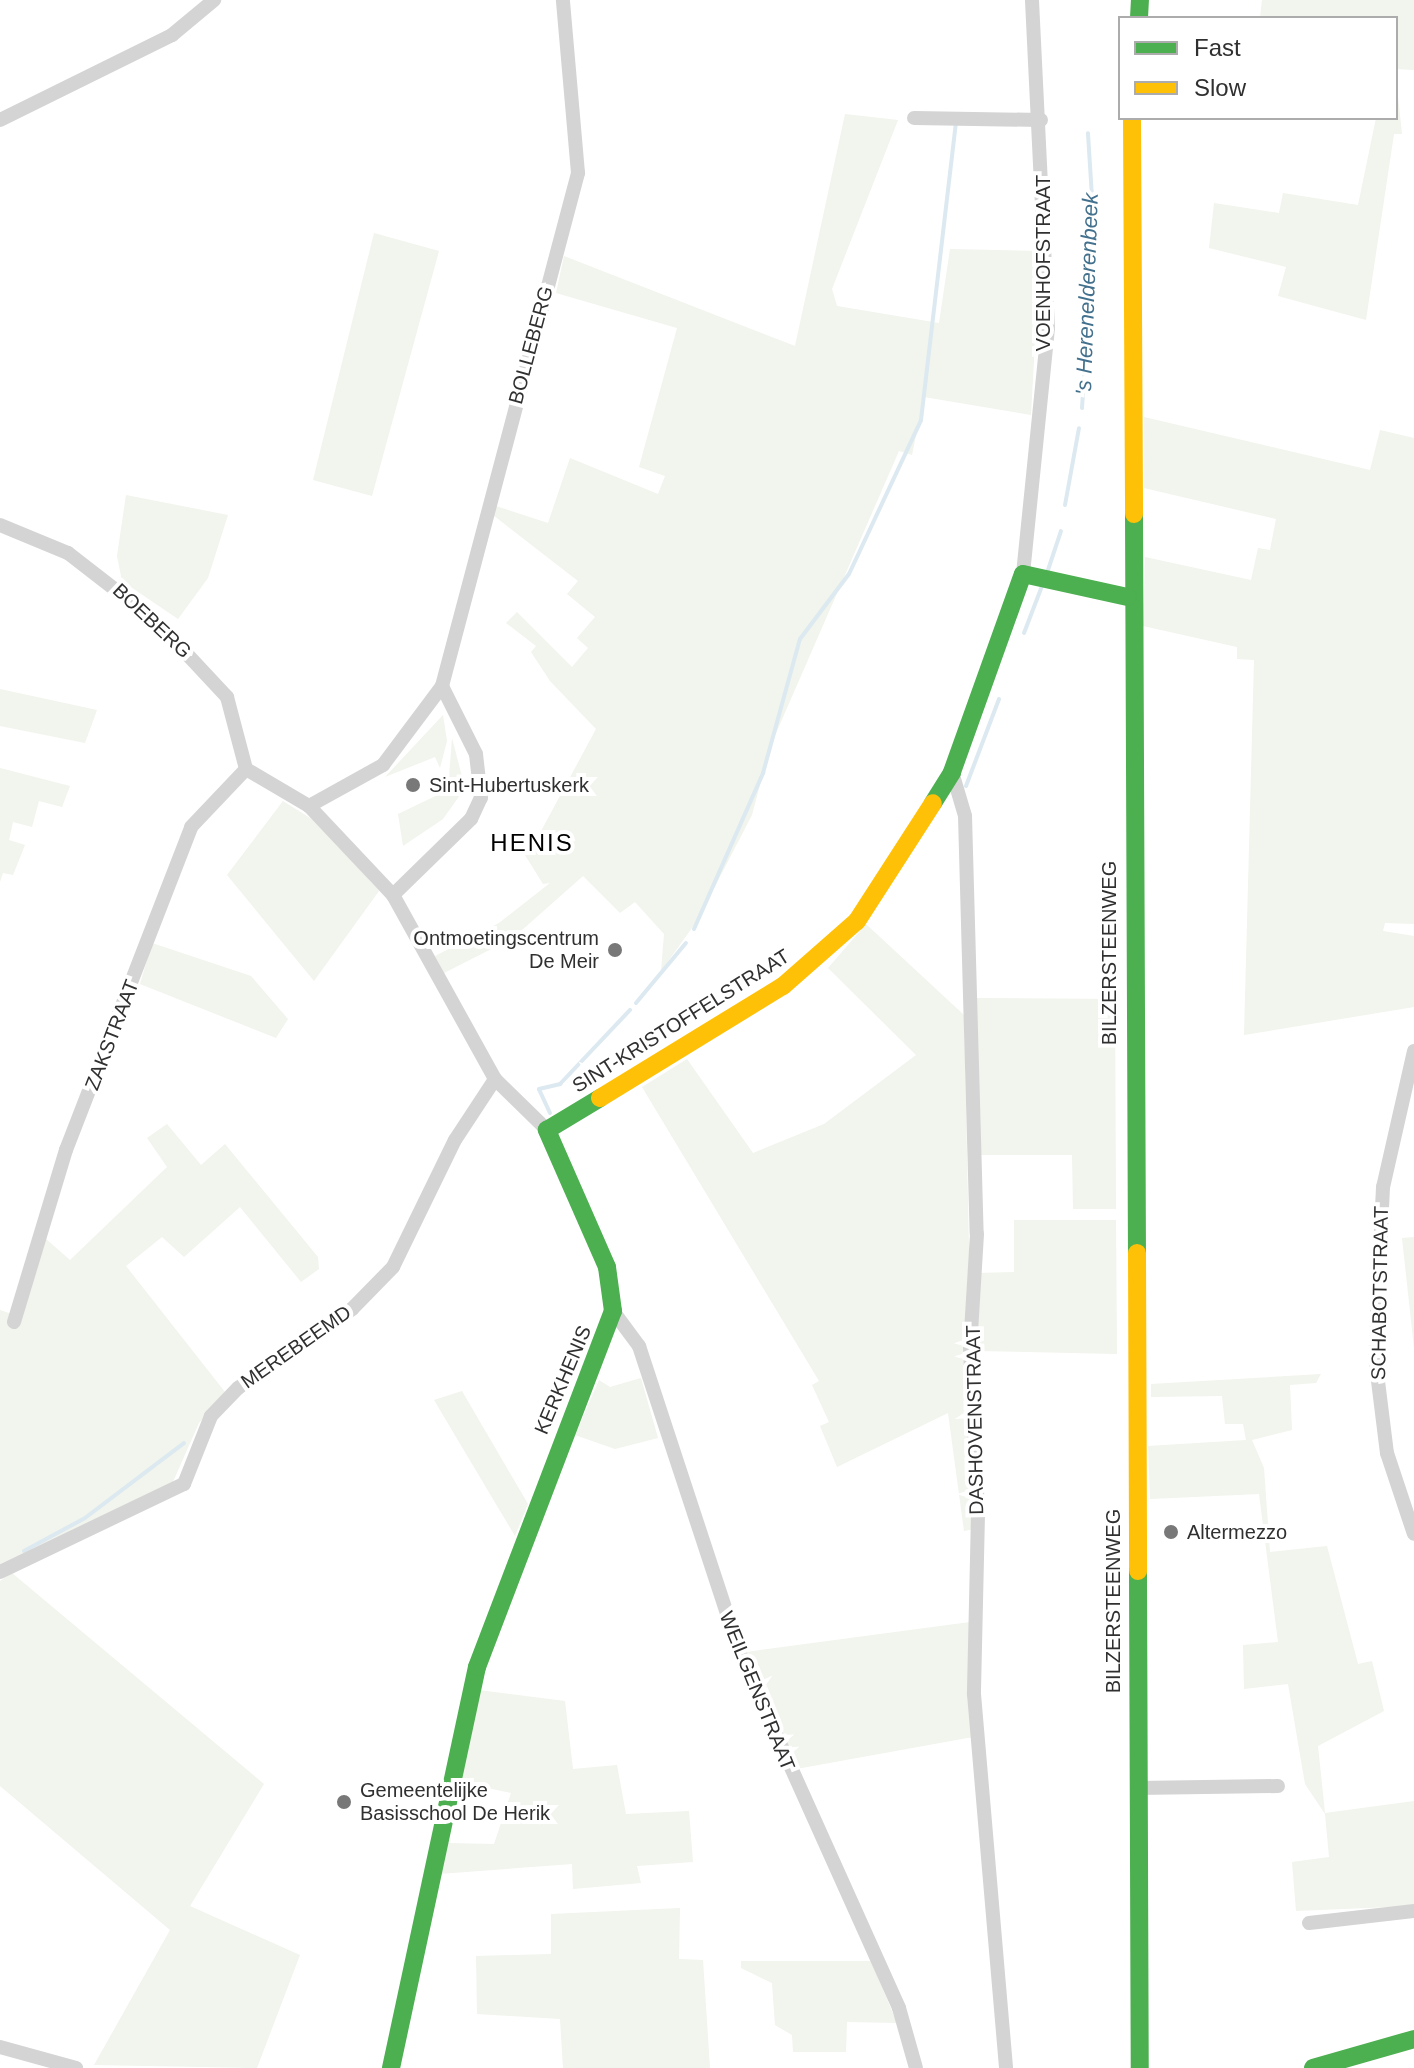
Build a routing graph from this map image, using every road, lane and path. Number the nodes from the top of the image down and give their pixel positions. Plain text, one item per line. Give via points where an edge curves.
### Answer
1 (214, 0) edge
2 (563, 0) edge
3 (1032, 0) edge
4 (914, 118) dead end
5 (0, 120) edge
6 (1041, 120) junction
7 (1132, 120) edge
8 (0, 525) edge
9 (1023, 574) junction
10 (1128, 597) junction
11 (442, 686) junction
12 (246, 769) junction
13 (952, 772) junction
14 (309, 806) junction
15 (393, 895) junction
16 (1414, 1051) edge
17 (495, 1079) junction
18 (547, 1130) junction
19 (613, 1311) junction
20 (14, 1322) dead end
21 (1414, 1534) edge
22 (0, 1572) edge
23 (1278, 1786) dead end
24 (1137, 1788) junction
25 (1414, 1911) edge
26 (1309, 1923) dead end
27 (1414, 2039) edge
28 (0, 2047) edge
29 (76, 2068) edge
30 (391, 2068) edge
31 (916, 2068) edge
32 (1006, 2068) edge
33 (1140, 2068) edge
34 (1313, 2068) edge

1 - 5 street via 172,35
2 - 11 street, BOLLEBERG via 578,173
3 - 6 street, VOENHOFSTRAAT
4 - 6 street
6 - 9 street, VOENHOFSTRAAT via 1048,328
7 - 10 main road, BILZERSTEENWEG
8 - 12 street, BOEBERG via 68,553 157,622 227,697
9 - 10 main road
9 - 13 main road, SINT-KRISTOFFELSTRAAT
10 - 24 main road, BILZERSTEENWEG
11 - 14 street via 383,765
11 - 15 street via 476,754 481,798 471,819
12 - 14 street, KERKHENIS
12 - 20 street, ZAKSTRAAT via 191,827 66,1150
13 - 18 main road, SINT-KRISTOFFELSTRAAT via 887,883 822,956
13 - 32 street, DASHOVENSTRAAT via 965,816 977,1234 970,1348 978,1514 974,1694
14 - 15 street, KERKHENIS
15 - 17 street, KERKHENIS
16 - 21 street, SCHABOTSTRAAT via 1383,1187 1375,1357 1387,1453
17 - 18 street, KERKHENIS
17 - 22 street, MEREBEEMD via 455,1140 393,1267 352,1309 238,1388 211,1416 184,1484
18 - 19 main road, KERKHENIS via 607,1267
19 - 30 main road, KERKHENIS via 477,1667
19 - 31 street, WEILGENSTRAAT via 639,1346 740,1654 899,2008
23 - 24 street
24 - 33 main road, BILZERSTEENWEG
25 - 26 street
27 - 34 main road
28 - 29 street

